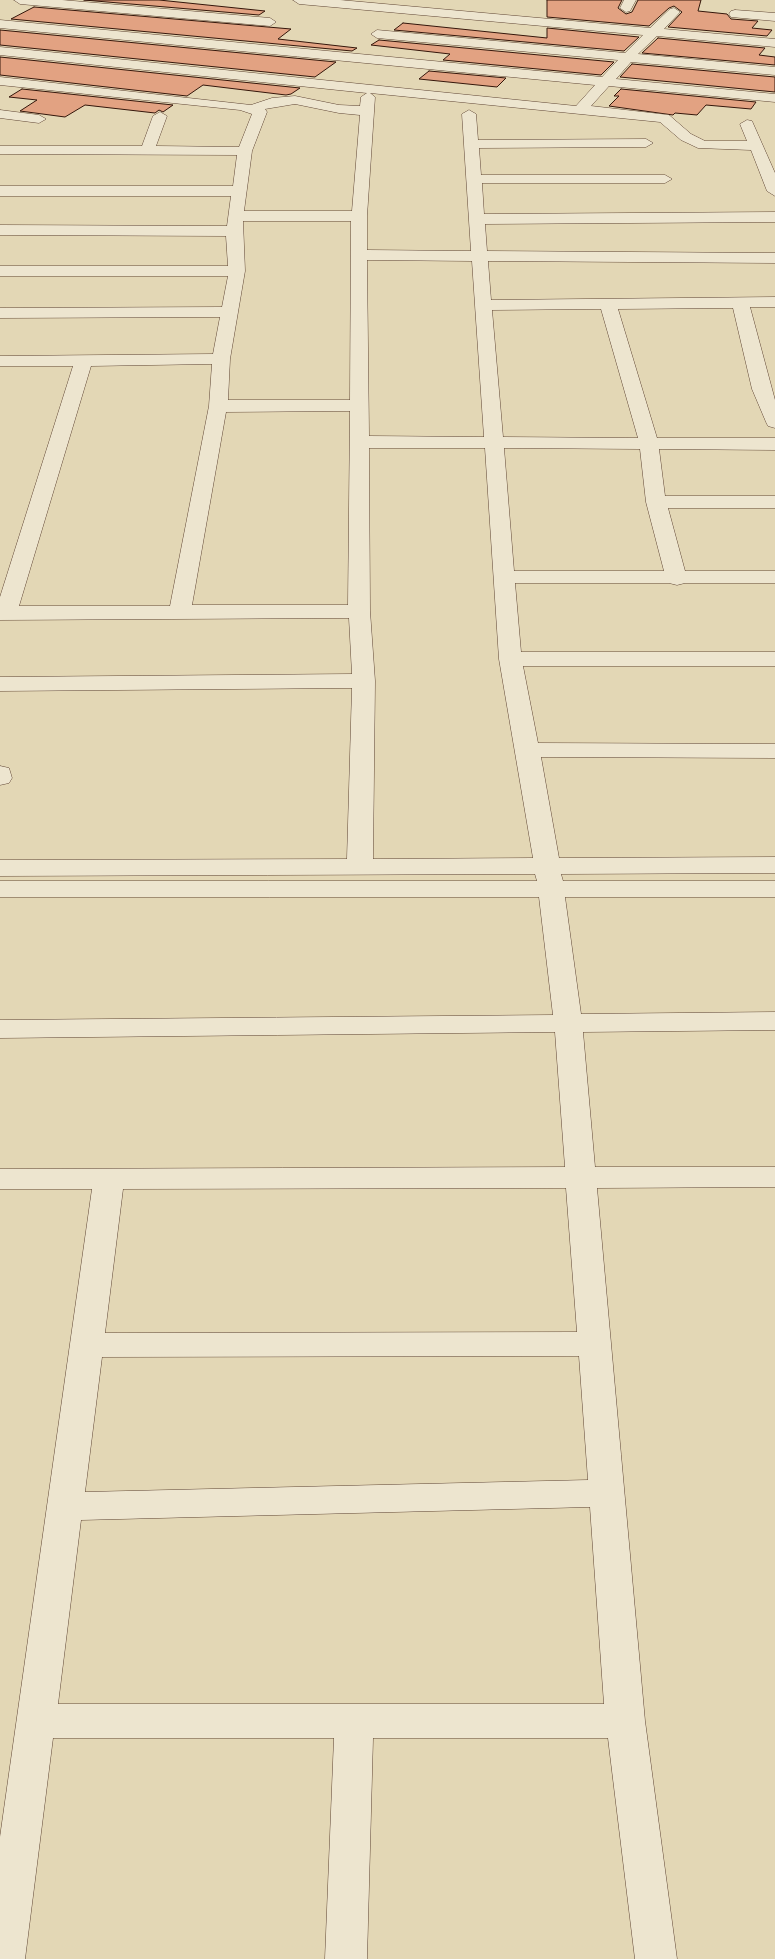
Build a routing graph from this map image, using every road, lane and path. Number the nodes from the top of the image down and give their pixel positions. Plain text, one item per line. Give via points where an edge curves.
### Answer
1 (20, 0) edge
2 (186, 0) edge
3 (299, 0) edge
4 (421, 0) edge
5 (407, 10) junction
6 (435, 12) junction
7 (674, 12) dead end
8 (166, 13) junction
9 (735, 14) dead end
10 (775, 17) edge
11 (270, 22) dead end
12 (0, 24) edge
13 (50, 29) junction
14 (653, 31) junction
15 (130, 37) junction
16 (370, 40) junction
17 (775, 43) edge
18 (4, 54) edge
19 (628, 56) junction
20 (348, 58) junction
21 (775, 71) edge
22 (0, 82) edge
23 (604, 82) junction
24 (317, 85) junction
25 (775, 98) edge
26 (252, 109) junction
27 (581, 109) junction
28 (0, 114) edge
29 (469, 114) dead end
30 (160, 116) dead end
31 (38, 119) dead end
32 (669, 124) junction
33 (747, 124) dead end
34 (646, 143) junction
35 (471, 144) junction
36 (756, 146) junction
37 (0, 150) edge
38 (147, 151) junction
39 (245, 152) junction
40 (474, 179) junction
41 (665, 179) junction
42 (0, 191) edge
43 (240, 191) junction
44 (775, 191) edge
45 (359, 216) junction
46 (775, 217) edge
47 (677, 218) junction
48 (477, 219) junction
49 (235, 223) junction
50 (0, 230) edge
51 (359, 255) junction
52 (480, 256) junction
53 (775, 258) edge
54 (0, 271) edge
55 (237, 271) junction
56 (740, 302) junction
57 (775, 302) edge
58 (608, 304) junction
59 (484, 305) junction
60 (231, 312) junction
61 (0, 313) edge
62 (221, 358) junction
63 (0, 361) edge
64 (83, 361) junction
65 (768, 389) edge
66 (218, 406) junction
67 (359, 406) junction
68 (775, 422) edge
69 (359, 442) junction
70 (494, 443) junction
71 (649, 443) junction
72 (775, 444) edge
73 (656, 502) junction
74 (775, 502) edge
75 (504, 577) junction
76 (775, 577) edge
77 (677, 579) junction
78 (358, 611) junction
79 (180, 612) junction
80 (3, 613) edge
81 (510, 658) junction
82 (775, 659) edge
83 (364, 681) junction
84 (0, 684) edge
85 (528, 750) junction
86 (775, 751) edge
87 (0, 773) edge
88 (0, 778) edge
89 (775, 864) edge
90 (360, 866) junction
91 (0, 868) edge
92 (548, 877) junction
93 (0, 889) edge
94 (775, 889) edge
95 (775, 1021) edge
96 (568, 1023) junction
97 (0, 1029) edge
98 (775, 1176) edge
99 (580, 1177) junction
100 (0, 1179) edge
101 (109, 1179) junction
102 (594, 1344) junction
103 (86, 1345) junction
104 (606, 1493) junction
105 (65, 1506) junction
106 (354, 1720) junction
107 (36, 1721) junction
108 (625, 1721) junction
109 (4, 1959) edge
110 (346, 1959) edge
111 (656, 1959) edge

1 - 8 street
2 - 8 street
3 - 5 street
4 - 6 street
5 - 6 street
5 - 16 street
6 - 14 street
7 - 14 street
8 - 11 street
8 - 15 street
9 - 10 street
12 - 13 street
13 - 15 street
13 - 18 street
14 - 17 street
14 - 19 street
15 - 20 street
16 - 19 street
16 - 20 street
18 - 24 street
19 - 21 street
19 - 23 street
20 - 23 street
20 - 24 street
22 - 26 street
23 - 25 street
23 - 27 street
24 - 27 street via 579,112
26 - 39 street via 260,112
26 - 45 street via 272,102 295,100 339,109 368,104
27 - 32 street via 664,118
28 - 31 street
29 - 35 street
30 - 38 street
32 - 34 street via 641,129
32 - 36 street via 703,145
33 - 36 street
34 - 35 street
34 - 41 street
35 - 40 street
36 - 44 street
37 - 38 street
38 - 39 street
39 - 43 street
40 - 41 street
40 - 48 street
41 - 47 street
42 - 43 street
43 - 49 street
45 - 49 street
45 - 51 street
46 - 47 street
47 - 48 street
48 - 52 street
49 - 50 street
49 - 55 street
51 - 52 street
51 - 67 street
52 - 53 street
52 - 59 street
54 - 55 street
55 - 60 street
56 - 57 street
56 - 58 street
56 - 65 street
58 - 59 street
58 - 71 street
59 - 70 street
60 - 61 street
60 - 62 street
62 - 64 street
62 - 66 street
63 - 64 street
64 - 80 street
65 - 68 street
66 - 67 street
66 - 79 street
67 - 69 street
69 - 70 street
69 - 78 street
70 - 71 street
70 - 75 street
71 - 72 street
71 - 73 street
73 - 74 street
73 - 77 street
75 - 77 street
75 - 81 street
76 - 77 street
78 - 79 street
78 - 83 street
79 - 80 street
81 - 82 street
81 - 85 street
83 - 84 street
83 - 90 street
85 - 86 street
85 - 92 street
87 - 88 street
89 - 92 street
90 - 91 street
90 - 92 street
92 - 93 street
92 - 94 street
92 - 96 street
95 - 96 street
96 - 97 street
96 - 99 street
98 - 99 street
99 - 101 street
99 - 102 street
100 - 101 street
101 - 103 street
102 - 103 street
102 - 104 street
103 - 105 street
104 - 105 street
104 - 108 street
105 - 107 street
106 - 107 street
106 - 108 street
106 - 110 street
107 - 109 street
108 - 111 street

